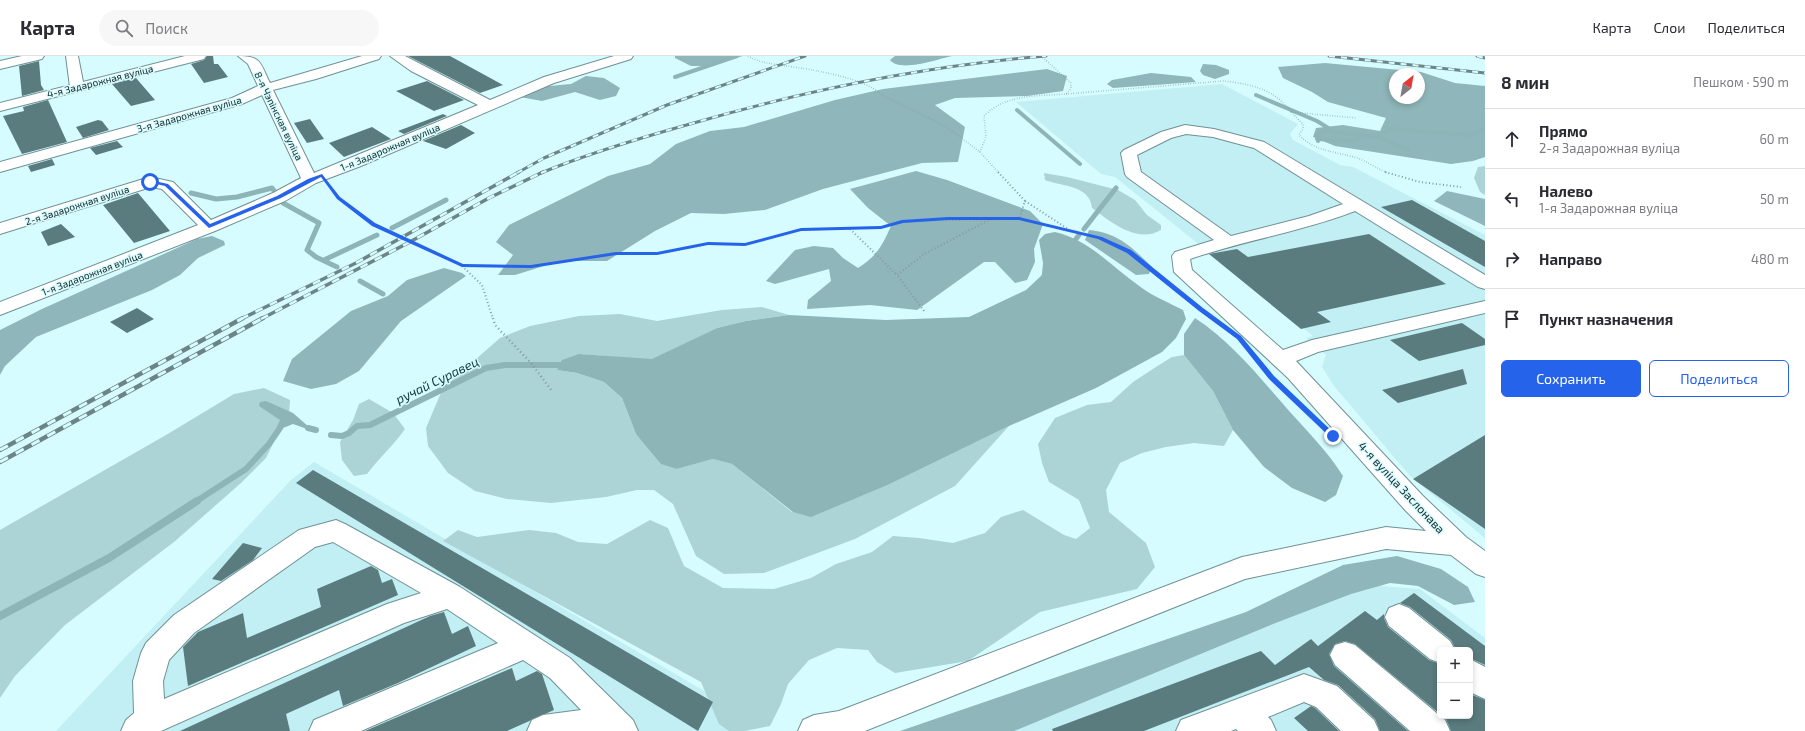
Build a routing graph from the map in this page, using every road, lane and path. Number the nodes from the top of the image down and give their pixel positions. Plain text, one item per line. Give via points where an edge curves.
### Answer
1 (38, 56) edge
2 (72, 56) edge
3 (200, 56) edge
4 (244, 56) edge
5 (375, 56) edge
6 (396, 56) edge
7 (627, 56) edge
8 (748, 56) edge
9 (1041, 56) edge
10 (0, 65) edge
11 (77, 86) junction
12 (265, 88) junction
13 (1066, 94) junction
14 (488, 105) junction
15 (0, 107) edge
16 (1289, 112) junction
17 (1357, 118) dead end
18 (980, 152) junction
19 (0, 167) edge
20 (316, 178) junction
21 (1461, 187) dead end
22 (1025, 201) junction
23 (1356, 205) junction
24 (991, 218) junction
25 (1019, 219) junction
26 (209, 227) junction
27 (849, 228) junction
28 (0, 229) edge
29 (1070, 231) junction
30 (1228, 242) junction
31 (462, 266) junction
32 (897, 275) junction
33 (1177, 279) junction
34 (1485, 283) edge
35 (0, 308) edge
36 (1485, 308) edge
37 (924, 311) dead end
38 (1281, 359) junction
39 (552, 391) dead end
40 (1457, 545) junction
41 (1485, 566) edge
42 (450, 596) junction
43 (1399, 617) dead end
44 (526, 645) junction
45 (1437, 648) edge
46 (1345, 655) dead end
47 (1473, 675) edge
48 (1485, 685) edge
49 (1250, 722) edge
50 (144, 725) edge
51 (617, 726) edge
52 (326, 731) edge
53 (543, 731) edge
54 (814, 731) edge
55 (1192, 731) edge
56 (1363, 731) edge
57 (1434, 731) edge

1 - 10 street
2 - 11 street
3 - 11 street, 4-я Задарожная вуліца
4 - 12 street, 8-я Чэпінская вуліца via 253,62
5 - 12 street, 3-я Задарожная вуліца
6 - 14 street
7 - 14 street, 1-я Задарожная вуліца via 549,80
8 - 18 path via 756,61 859,81 945,126
9 - 13 path via 1071,83 1071,88
11 - 15 street, 4-я Задарожная вуліца
12 - 19 street, 3-я Задарожная вуліца via 237,101
12 - 20 street, 8-я Чэпінская вуліца
13 - 16 path via 1223,81 1253,86 1278,99 1286,105
13 - 18 path via 1005,101 988,110 984,116 986,137
14 - 20 street, 1-я Задарожная вуліца
16 - 17 path
16 - 21 path via 1303,124 1299,136 1303,141 1318,148 1336,155 1355,158 1419,183
18 - 22 path
20 - 26 street, 1-я Задарожная вуліца
20 - 31 path via 374,224
22 - 25 path
22 - 29 path
23 - 30 street via 1315,220
23 - 30 street via 1259,145 1214,132 1185,129 1129,153 1133,174
23 - 34 street
24 - 25 path
24 - 27 path via 902,221 881,227
24 - 32 path via 926,253
25 - 29 path
26 - 28 street, 2-я Задарожная вуліца via 167,185 150,182
26 - 35 street, 1-я Задарожная вуліца
27 - 31 path via 801,230 745,244 708,244 657,254 616,253 531,267
27 - 32 path
29 - 33 path via 1100,238 1129,251
30 - 33 street via 1181,256
31 - 39 path via 482,285 495,325 531,363
32 - 37 path
33 - 38 street, 4-я вуліца Заслонава
36 - 38 street via 1312,347
38 - 40 street, 4-я вуліца Заслонава via 1414,503
40 - 41 street, 4-я вуліца Заслонава
40 - 54 street via 1386,538 1242,568 839,726
42 - 44 street
42 - 50 street via 397,613
42 - 50 street via 336,531 308,538 184,624 156,653 148,681
43 - 45 street
44 - 51 street via 560,668
44 - 52 street
46 - 57 street
47 - 48 street
49 - 55 street
49 - 56 street via 1304,688 1326,696
51 - 53 street

